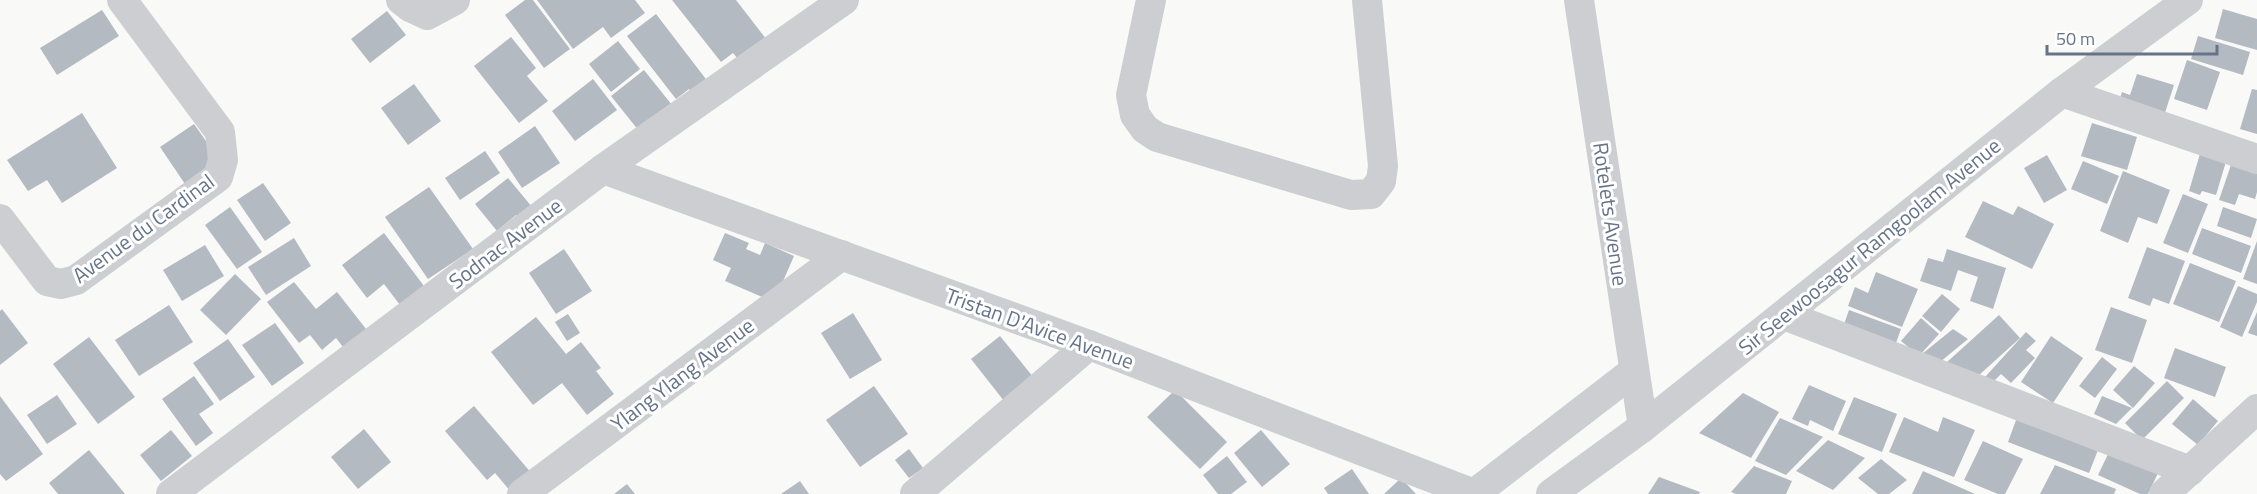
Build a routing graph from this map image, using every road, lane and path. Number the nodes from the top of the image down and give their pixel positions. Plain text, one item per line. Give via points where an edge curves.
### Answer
1 (122, 0) edge
2 (401, 0) edge
3 (455, 0) edge
4 (844, 0) edge
5 (1151, 0) edge
6 (1367, 0) edge
7 (1579, 0) edge
8 (2188, 0) edge
9 (2062, 92) junction
10 (2257, 159) edge
11 (603, 169) junction
12 (0, 219) edge
13 (842, 255) junction
14 (1784, 315) junction
15 (1089, 345) junction
16 (1634, 371) junction
17 (2257, 409) edge
18 (1643, 427) junction
19 (2190, 471) junction
20 (171, 494) edge
21 (522, 494) edge
22 (915, 494) edge
23 (1474, 494) edge
24 (1551, 494) edge
25 (2164, 494) edge

1 - 12 street, Avenue du Cardinal via 220,132 223,160 218,177 76,280 62,284 47,281
2 - 3 street via 428,15
4 - 11 street, Sodnac Avenue
5 - 6 street via 1131,95 1135,116 1145,129 1157,137 1351,195 1371,194 1381,181 1383,166
7 - 16 street, Rotelets Avenue
8 - 9 street, Sir Seewoosagur Ramgoolam Avenue
9 - 10 street
9 - 14 street, Sir Seewoosagur Ramgoolam Avenue
11 - 13 street, Tristan D'Avice Avenue
11 - 20 street, Sodnac Avenue
13 - 15 street, Tristan D'Avice Avenue
13 - 21 street, Ylang Ylang Avenue
14 - 18 street, Sir Seewoosagur Ramgoolam Avenue
14 - 19 street
15 - 22 street
15 - 23 street, Tristan D'Avice Avenue
16 - 18 street, Rotelets Avenue
16 - 23 street
17 - 19 street
18 - 24 street, Sir Seewoosagur Ramgoolam Avenue
19 - 25 street

